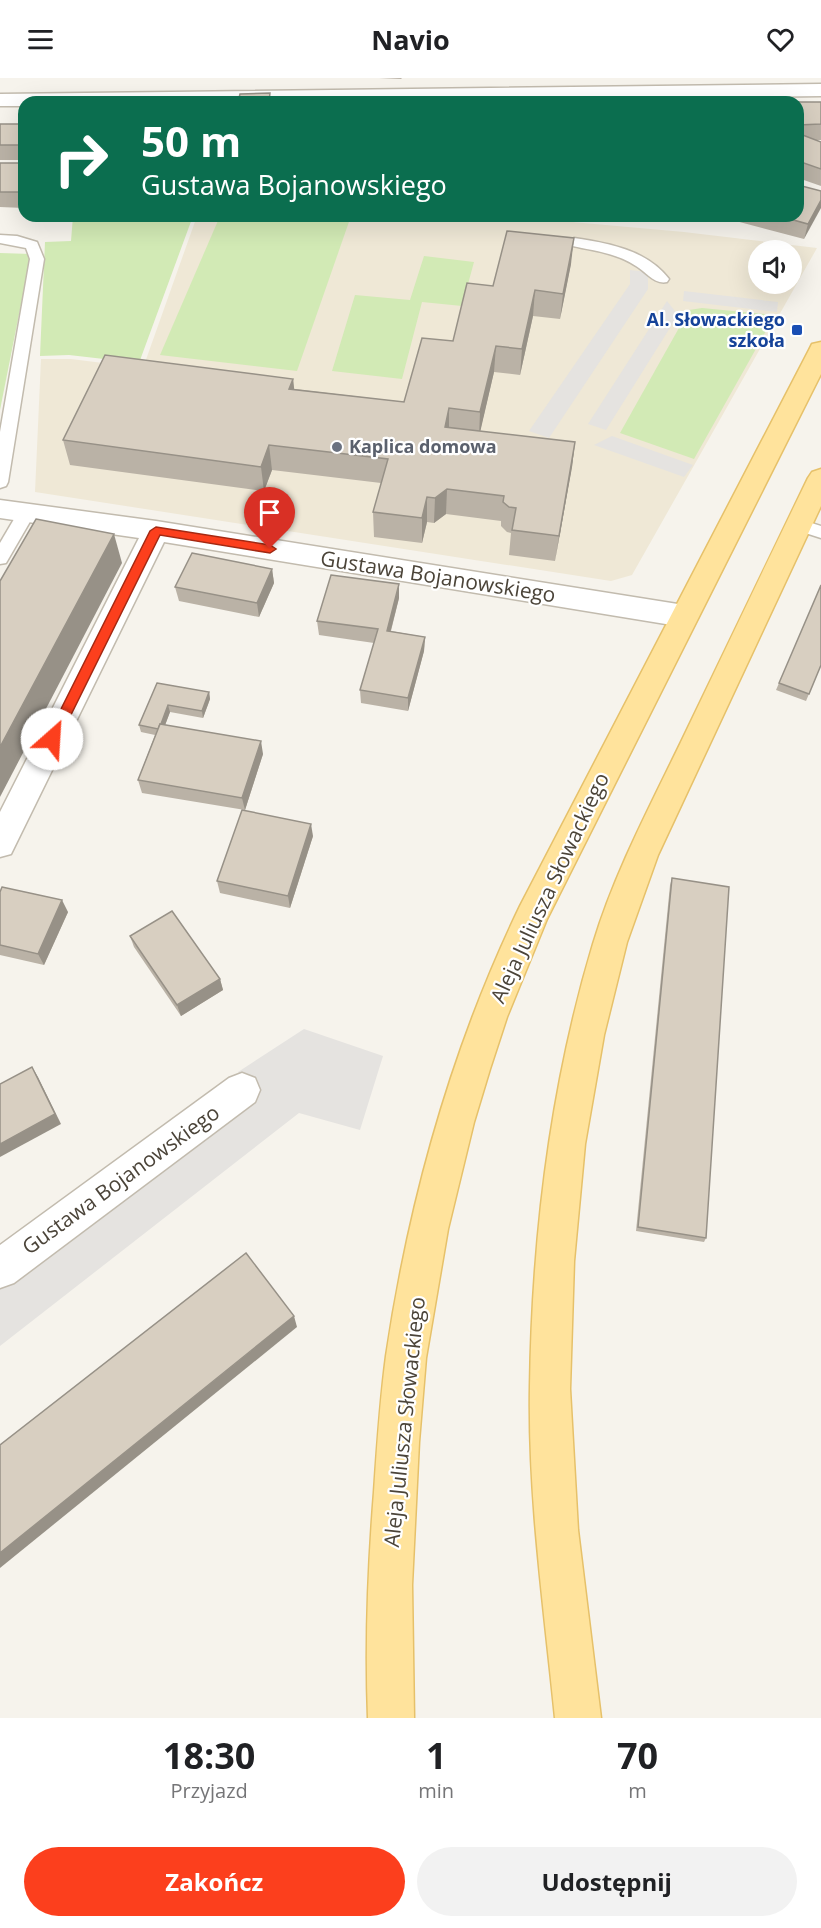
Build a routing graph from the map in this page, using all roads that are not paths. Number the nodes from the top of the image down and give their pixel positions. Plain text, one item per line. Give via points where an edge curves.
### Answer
1 (181, 78) edge
2 (821, 90) edge
3 (171, 96) edge
4 (263, 96) edge
5 (0, 100) edge
6 (18, 100) edge
7 (0, 239) edge
8 (574, 242) edge
9 (662, 279) dead end
10 (821, 350) edge
11 (821, 478) edge
12 (0, 482) edge
13 (13, 511) edge
14 (810, 528) edge
15 (156, 531) junction
16 (0, 558) edge
17 (684, 616) junction
18 (0, 844) edge
19 (242, 1090) dead end
20 (0, 1269) edge
21 (391, 1718) edge
22 (578, 1718) edge

1 - 3 street
2 - 4 street
5 - 6 street
7 - 12 lane via 32,245 37,260
8 - 9 lane via 615,248 644,262
10 - 17 main road, Aleja Juliusza Słowackiego
11 - 14 main road
13 - 15 street, Gustawa Bojanowskiego
13 - 16 lane
14 - 22 main road via 642,855 610,942 586,1035 567,1144 555,1261 550,1389 557,1530
15 - 17 street, Gustawa Bojanowskiego
15 - 18 street
17 - 21 main road, Aleja Juliusza Słowackiego via 515,952 459,1110 432,1216 409,1338 391,1555
19 - 20 street, Gustawa Bojanowskiego

